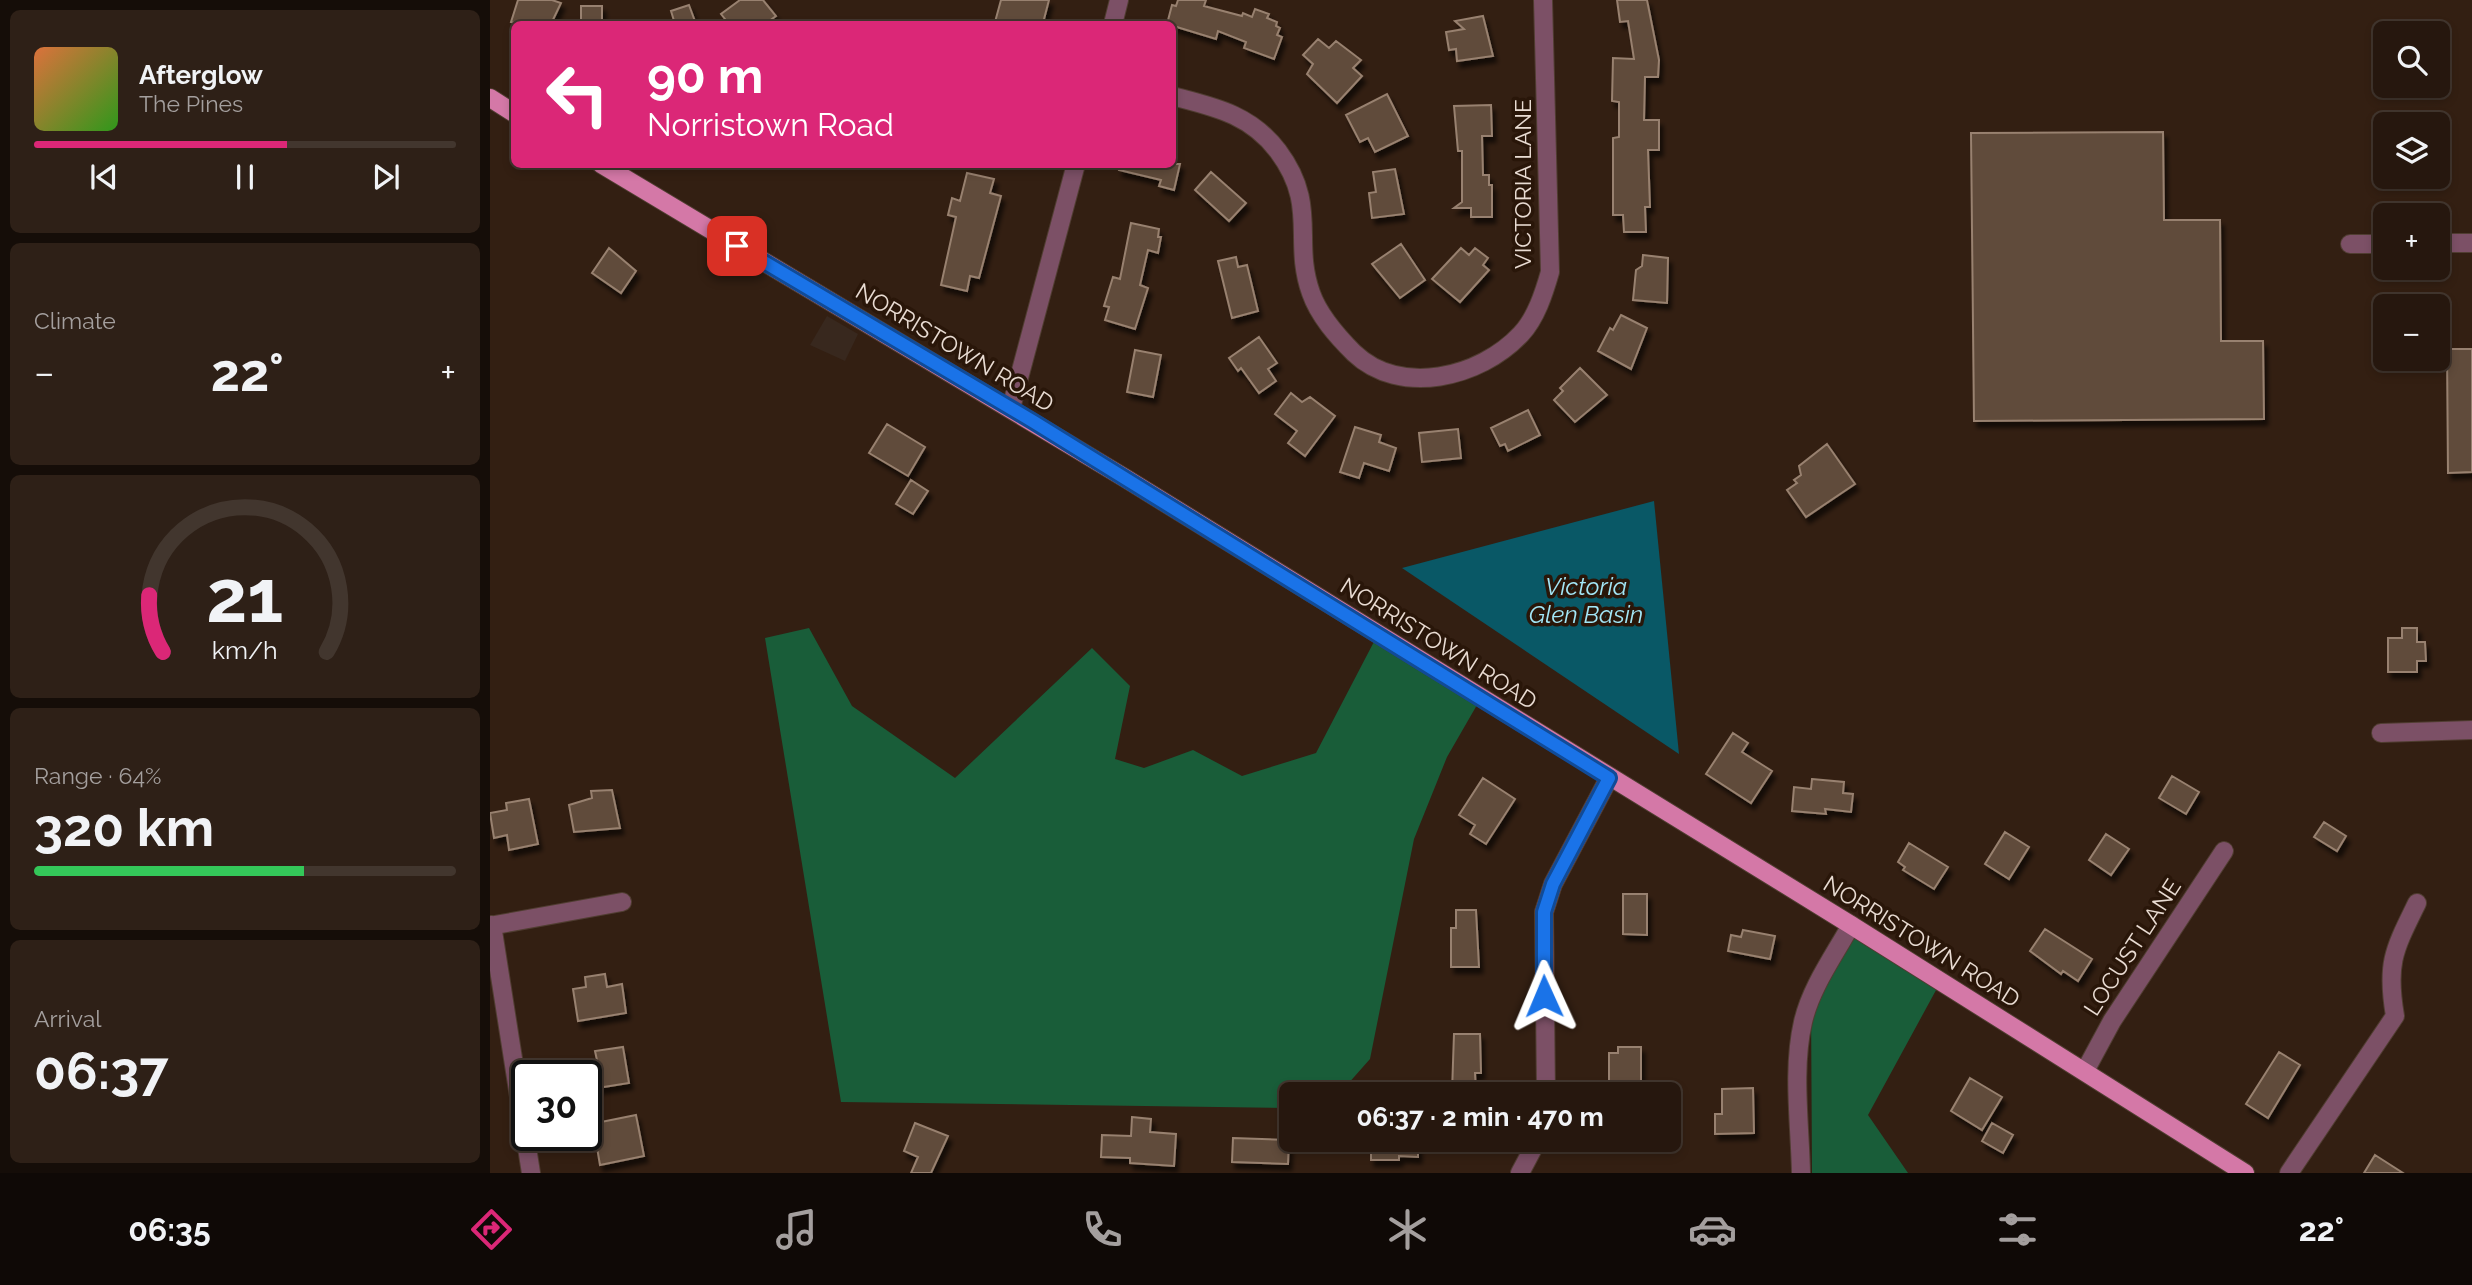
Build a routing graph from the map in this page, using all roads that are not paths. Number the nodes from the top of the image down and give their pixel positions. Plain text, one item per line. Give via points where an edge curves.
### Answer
1 (1119, 0) edge
2 (1542, 0) edge
3 (1114, 21) edge
4 (1176, 97) edge
5 (490, 98) edge
6 (511, 111) edge
7 (608, 168) edge
8 (1075, 168) edge
9 (2450, 243) edge
10 (2472, 243) edge
11 (2350, 244) dead end
12 (2373, 244) edge
13 (1011, 408) junction
14 (2472, 730) edge
15 (2381, 733) dead end
16 (1609, 778) junction
17 (2224, 851) dead end
18 (622, 902) dead end
19 (2417, 903) dead end
20 (1852, 925) junction
21 (491, 926) edge
22 (2085, 1070) junction
23 (1546, 1082) edge
24 (1531, 1152) edge
25 (531, 1173) edge
26 (1520, 1173) edge
27 (1801, 1173) edge
28 (2245, 1173) edge
29 (2289, 1173) edge

1 - 3 street
2 - 4 street, VICTORIA LANE via 1550,272 1523,332 1493,357 1464,370 1415,380 1383,372 1353,352 1329,325 1310,291 1303,204 1283,158 1262,132 1231,111
5 - 6 main road
7 - 13 main road, NORRISTOWN ROAD
8 - 13 street
9 - 10 street
11 - 12 street
13 - 16 main road, NORRISTOWN ROAD
14 - 15 street
16 - 20 main road, NORRISTOWN ROAD
16 - 23 street via 1553,884 1544,912
17 - 22 street, LOCUST LANE
18 - 21 street
19 - 29 street via 2395,949 2389,981 2395,1016
20 - 22 main road, NORRISTOWN ROAD
20 - 27 street via 1815,988 1803,1022
21 - 25 street
22 - 28 main road, NORRISTOWN ROAD
24 - 26 street

